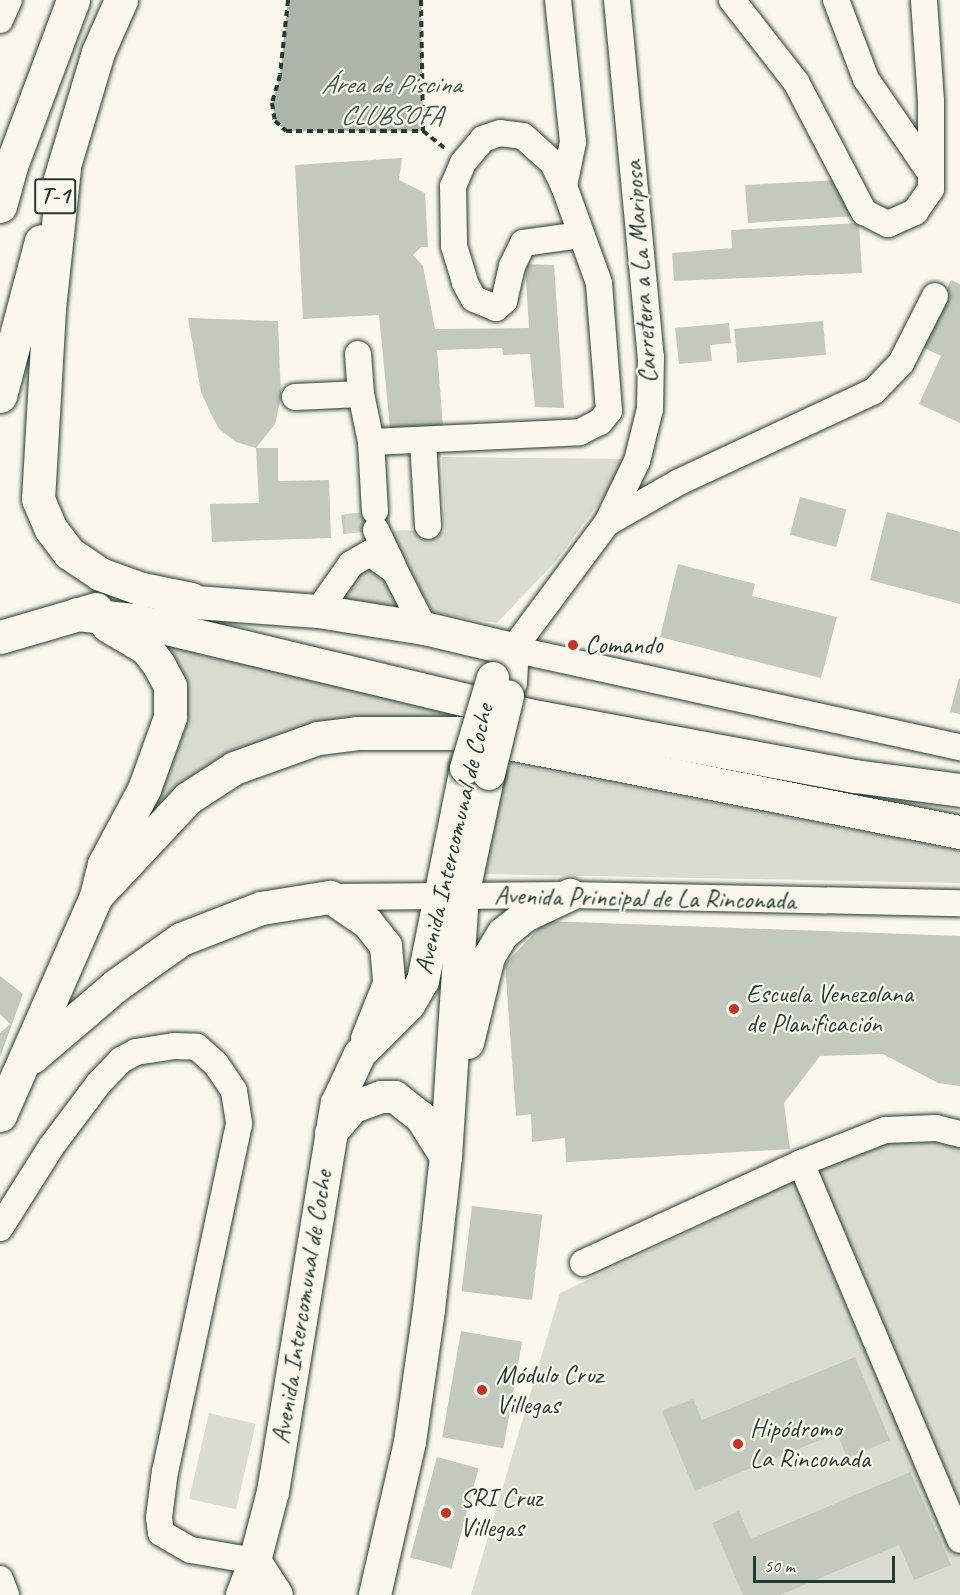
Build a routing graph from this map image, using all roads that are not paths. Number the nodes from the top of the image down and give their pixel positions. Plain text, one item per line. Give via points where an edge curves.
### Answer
1 (9, 0) edge
2 (73, 0) edge
3 (121, 0) edge
4 (558, 0) edge
5 (616, 0) edge
6 (732, 0) edge
7 (836, 0) edge
8 (924, 0) edge
9 (0, 20) edge
10 (64, 168) junction
11 (931, 174) junction
12 (564, 186) junction
13 (0, 206) edge
14 (581, 235) junction
15 (935, 296) dead end
16 (358, 354) dead end
17 (361, 394) junction
18 (0, 396) edge
19 (295, 396) dead end
20 (423, 441) junction
21 (371, 442) junction
22 (367, 522) junction
23 (606, 523) junction
24 (428, 526) dead end
25 (351, 564) junction
26 (395, 571) junction
27 (191, 598) junction
28 (318, 611) junction
29 (77, 614) junction
30 (424, 628) junction
31 (0, 637) edge
32 (513, 649) junction
33 (960, 747) edge
34 (960, 790) edge
35 (960, 832) edge
36 (570, 895) junction
37 (96, 896) junction
38 (452, 896) junction
39 (330, 897) junction
40 (960, 903) edge
41 (360, 1053) junction
42 (26, 1062) junction
43 (450, 1092) junction
44 (0, 1115) edge
45 (960, 1134) edge
46 (328, 1137) junction
47 (446, 1157) junction
48 (801, 1163) junction
49 (0, 1228) edge
50 (583, 1263) dead end
51 (960, 1540) edge
52 (255, 1561) junction
53 (385, 1563) junction
54 (0, 1579) edge
55 (6, 1595) edge
56 (242, 1595) edge
57 (277, 1595) edge
58 (362, 1595) edge
59 (375, 1595) edge

1 - 9 street
2 - 13 highway, T-1
3 - 10 highway, T-1 via 98,52
4 - 12 street via 573,142
5 - 23 street, Carretera a La Mariposa via 651,357 650,409 637,461
6 - 11 street via 796,82 864,212 888,224 915,212 931,189
7 - 11 street via 866,79
8 - 11 street
10 - 18 highway, T-1 via 36,256
10 - 27 highway via 49,309 38,499 51,529 69,553 100,574 142,589
12 - 14 street
12 - 14 street via 553,163 523,136 500,133 483,139 463,163 453,186 454,246 474,299 496,308 504,302 512,266 523,243
14 - 20 street via 599,283 609,411 600,422 580,432
15 - 23 street via 901,363 874,391 679,482
16 - 17 street
17 - 19 street
17 - 21 street
20 - 21 street
20 - 24 street
21 - 22 street via 358,475
22 - 25 street via 359,553
22 - 26 street
23 - 32 street, Carretera a La Mariposa
25 - 26 street via 370,553
25 - 28 street
26 - 30 street
27 - 28 highway
27 - 29 highway via 116,603
28 - 30 highway
29 - 31 highway
29 - 34 highway via 133,620 528,715 855,776
29 - 37 highway via 128,634 146,648 170,686 171,703 157,757 104,864
30 - 32 highway
32 - 33 street
32 - 38 main road, Avenida Intercomunal de Coche, bridge via 477,771
35 - 37 highway via 458,733 356,733 318,738 234,768 188,798
36 - 38 street, Avenida Principal de La Rinconada
36 - 40 street, Avenida Principal de La Rinconada
36 - 43 main road via 525,916 496,945 489,957 464,1057
37 - 42 highway
38 - 39 street, Avenida Principal de La Rinconada
38 - 41 main road, Avenida Intercomunal de Coche via 420,986 394,1022
38 - 43 main road, Avenida Intercomunal de Coche
39 - 41 main road via 353,910 378,935 390,964 381,1011
39 - 42 highway via 261,908 181,939 115,986
41 - 46 main road, Avenida Intercomunal de Coche via 337,1103
42 - 44 highway
43 - 47 main road, Avenida Intercomunal de Coche
45 - 48 street via 936,1128 885,1130
46 - 47 main road via 354,1107 381,1097 395,1097 421,1118
46 - 52 main road, Avenida Intercomunal de Coche via 273,1492
47 - 53 main road, Avenida Intercomunal de Coche via 410,1442
48 - 50 street
48 - 51 street
49 - 52 street via 51,1147 99,1083 122,1060 136,1052 174,1046 197,1047 216,1064 234,1091 239,1124 165,1472 159,1518 161,1533 191,1550
52 - 56 main road, Avenida Intercomunal de Coche
52 - 57 main road
53 - 58 main road
53 - 59 main road, Avenida Intercomunal de Coche
54 - 55 street

